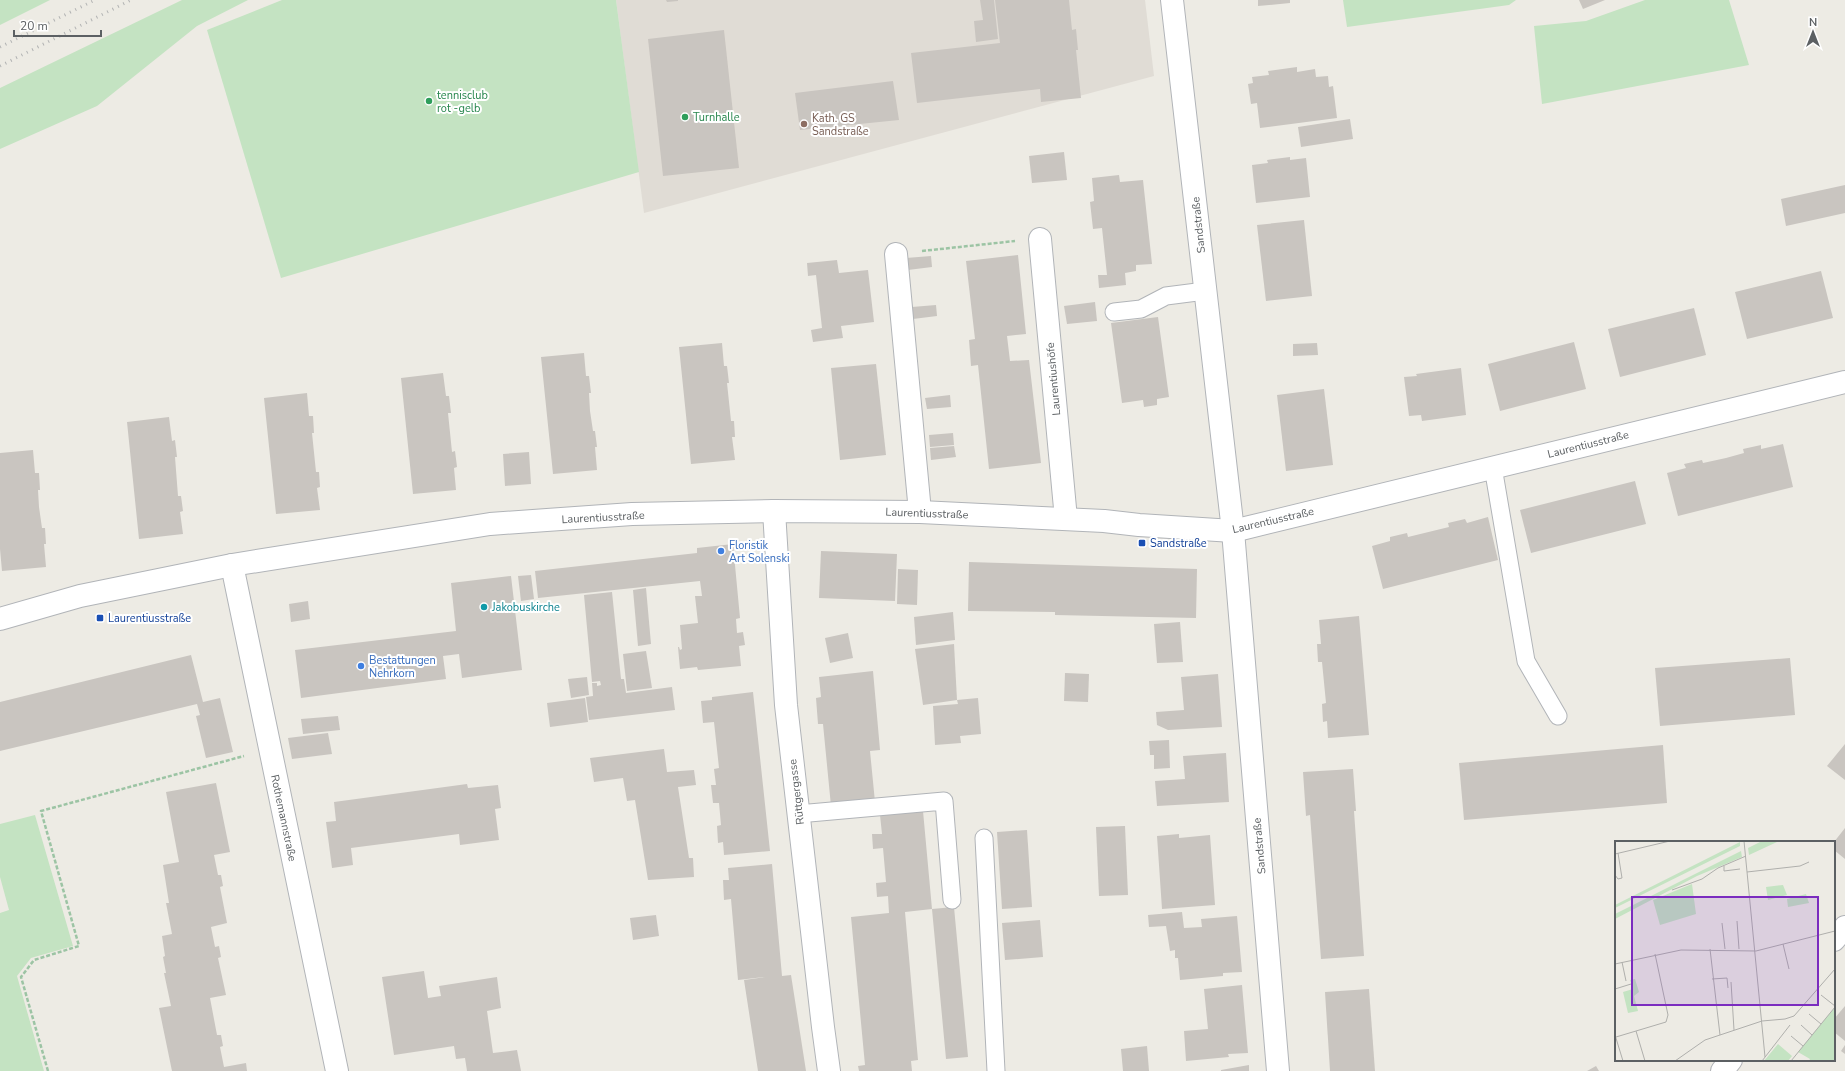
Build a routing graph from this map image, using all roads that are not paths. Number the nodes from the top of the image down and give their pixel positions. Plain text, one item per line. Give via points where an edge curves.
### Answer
1 (1172, 0) edge
2 (1040, 239) road end
3 (896, 254) road end
4 (1205, 290) junction
5 (1114, 312) dead end
6 (1845, 382) edge
7 (1492, 467) junction
8 (774, 511) junction
9 (920, 512) junction
10 (1066, 519) junction
11 (1233, 531) junction
12 (232, 565) junction
13 (0, 619) edge
14 (1558, 716) dead end
15 (798, 814) junction
16 (984, 838) dead end
17 (952, 900) dead end
18 (1845, 927) edge
19 (1835, 939) edge
20 (1730, 1061) edge
21 (337, 1071) edge
22 (829, 1071) edge
23 (996, 1071) edge
24 (1278, 1071) edge
25 (1722, 1071) edge

1 - 4 street, Sandstraße
2 - 10 street, Laurentiushöfe
3 - 9 street
4 - 5 lane via 1166,296 1141,309
4 - 11 street, Sandstraße
6 - 7 street, Laurentiusstraße
7 - 11 street, Laurentiusstraße
7 - 14 lane via 1526,661
8 - 9 street, Laurentiusstraße
8 - 12 street, Laurentiusstraße via 632,514 490,524
8 - 15 street, Rüttgergasse via 786,705
9 - 10 street, Laurentiusstraße
10 - 11 street, Laurentiusstraße
11 - 24 street, Sandstraße
12 - 13 street, Laurentiusstraße via 80,596
12 - 21 street, Rothemannstraße
15 - 17 lane via 944,801
15 - 22 street, Rüttgergasse
16 - 23 lane
18 - 19 street
20 - 25 street

